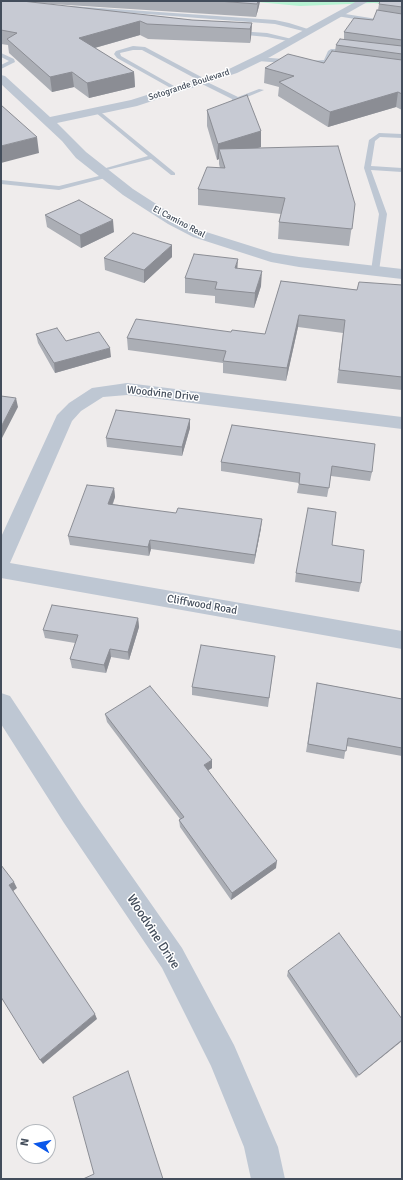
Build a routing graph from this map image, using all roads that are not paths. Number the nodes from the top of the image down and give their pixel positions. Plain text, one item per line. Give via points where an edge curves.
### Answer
1 (364, 1) edge
2 (64, 7) edge
3 (339, 15) junction
4 (402, 25) edge
5 (311, 30) junction
6 (230, 32) edge
7 (293, 40) junction
8 (356, 52) edge
9 (1, 55) edge
10 (258, 59) junction
11 (326, 61) junction
12 (341, 63) edge
13 (2, 77) edge
14 (204, 82) junction
15 (178, 90) junction
16 (261, 90) dead end
17 (238, 99) junction
18 (226, 104) edge
19 (97, 111) junction
20 (48, 121) junction
21 (402, 136) edge
22 (152, 157) junction
23 (367, 168) junction
24 (402, 170) edge
25 (104, 173) junction
26 (173, 174) dead end
27 (1, 182) edge
28 (375, 271) junction
29 (402, 274) edge
30 (402, 423) edge
31 (1, 561) edge
32 (1, 570) edge
33 (402, 640) edge
34 (1, 703) edge
35 (268, 1179) edge

1 - 3 street, Sotogrande Boulevard
2 - 5 lane via 275,22
3 - 4 lane
3 - 5 street, Sotogrande Boulevard
5 - 7 street, Sotogrande Boulevard
6 - 7 lane
7 - 10 street, Sotogrande Boulevard
8 - 11 lane via 331,51
9 - 13 lane via 12,60
10 - 11 lane via 309,63
10 - 14 street, Sotogrande Boulevard
11 - 12 lane
13 - 20 street, El Camino Real
14 - 15 street, Sotogrande Boulevard
14 - 15 lane via 143,48 133,48 116,54
14 - 17 lane
15 - 19 street, Sotogrande Boulevard
16 - 17 lane
17 - 18 lane
19 - 20 street, Sotogrande Boulevard
19 - 22 lane
20 - 25 street, El Camino Real via 81,155
21 - 23 lane via 379,135 372,140
22 - 25 lane
22 - 26 lane
23 - 24 lane
23 - 28 lane via 383,214
25 - 27 lane via 59,188
25 - 28 street, El Camino Real via 173,221 220,242 278,258
28 - 29 street, El Camino Real
30 - 31 street, Woodvine Drive via 127,389 98,392 75,407 64,419
32 - 33 street, Cliffwood Road
34 - 35 street, Woodvine Drive via 73,814 172,958 224,1056 261,1147

